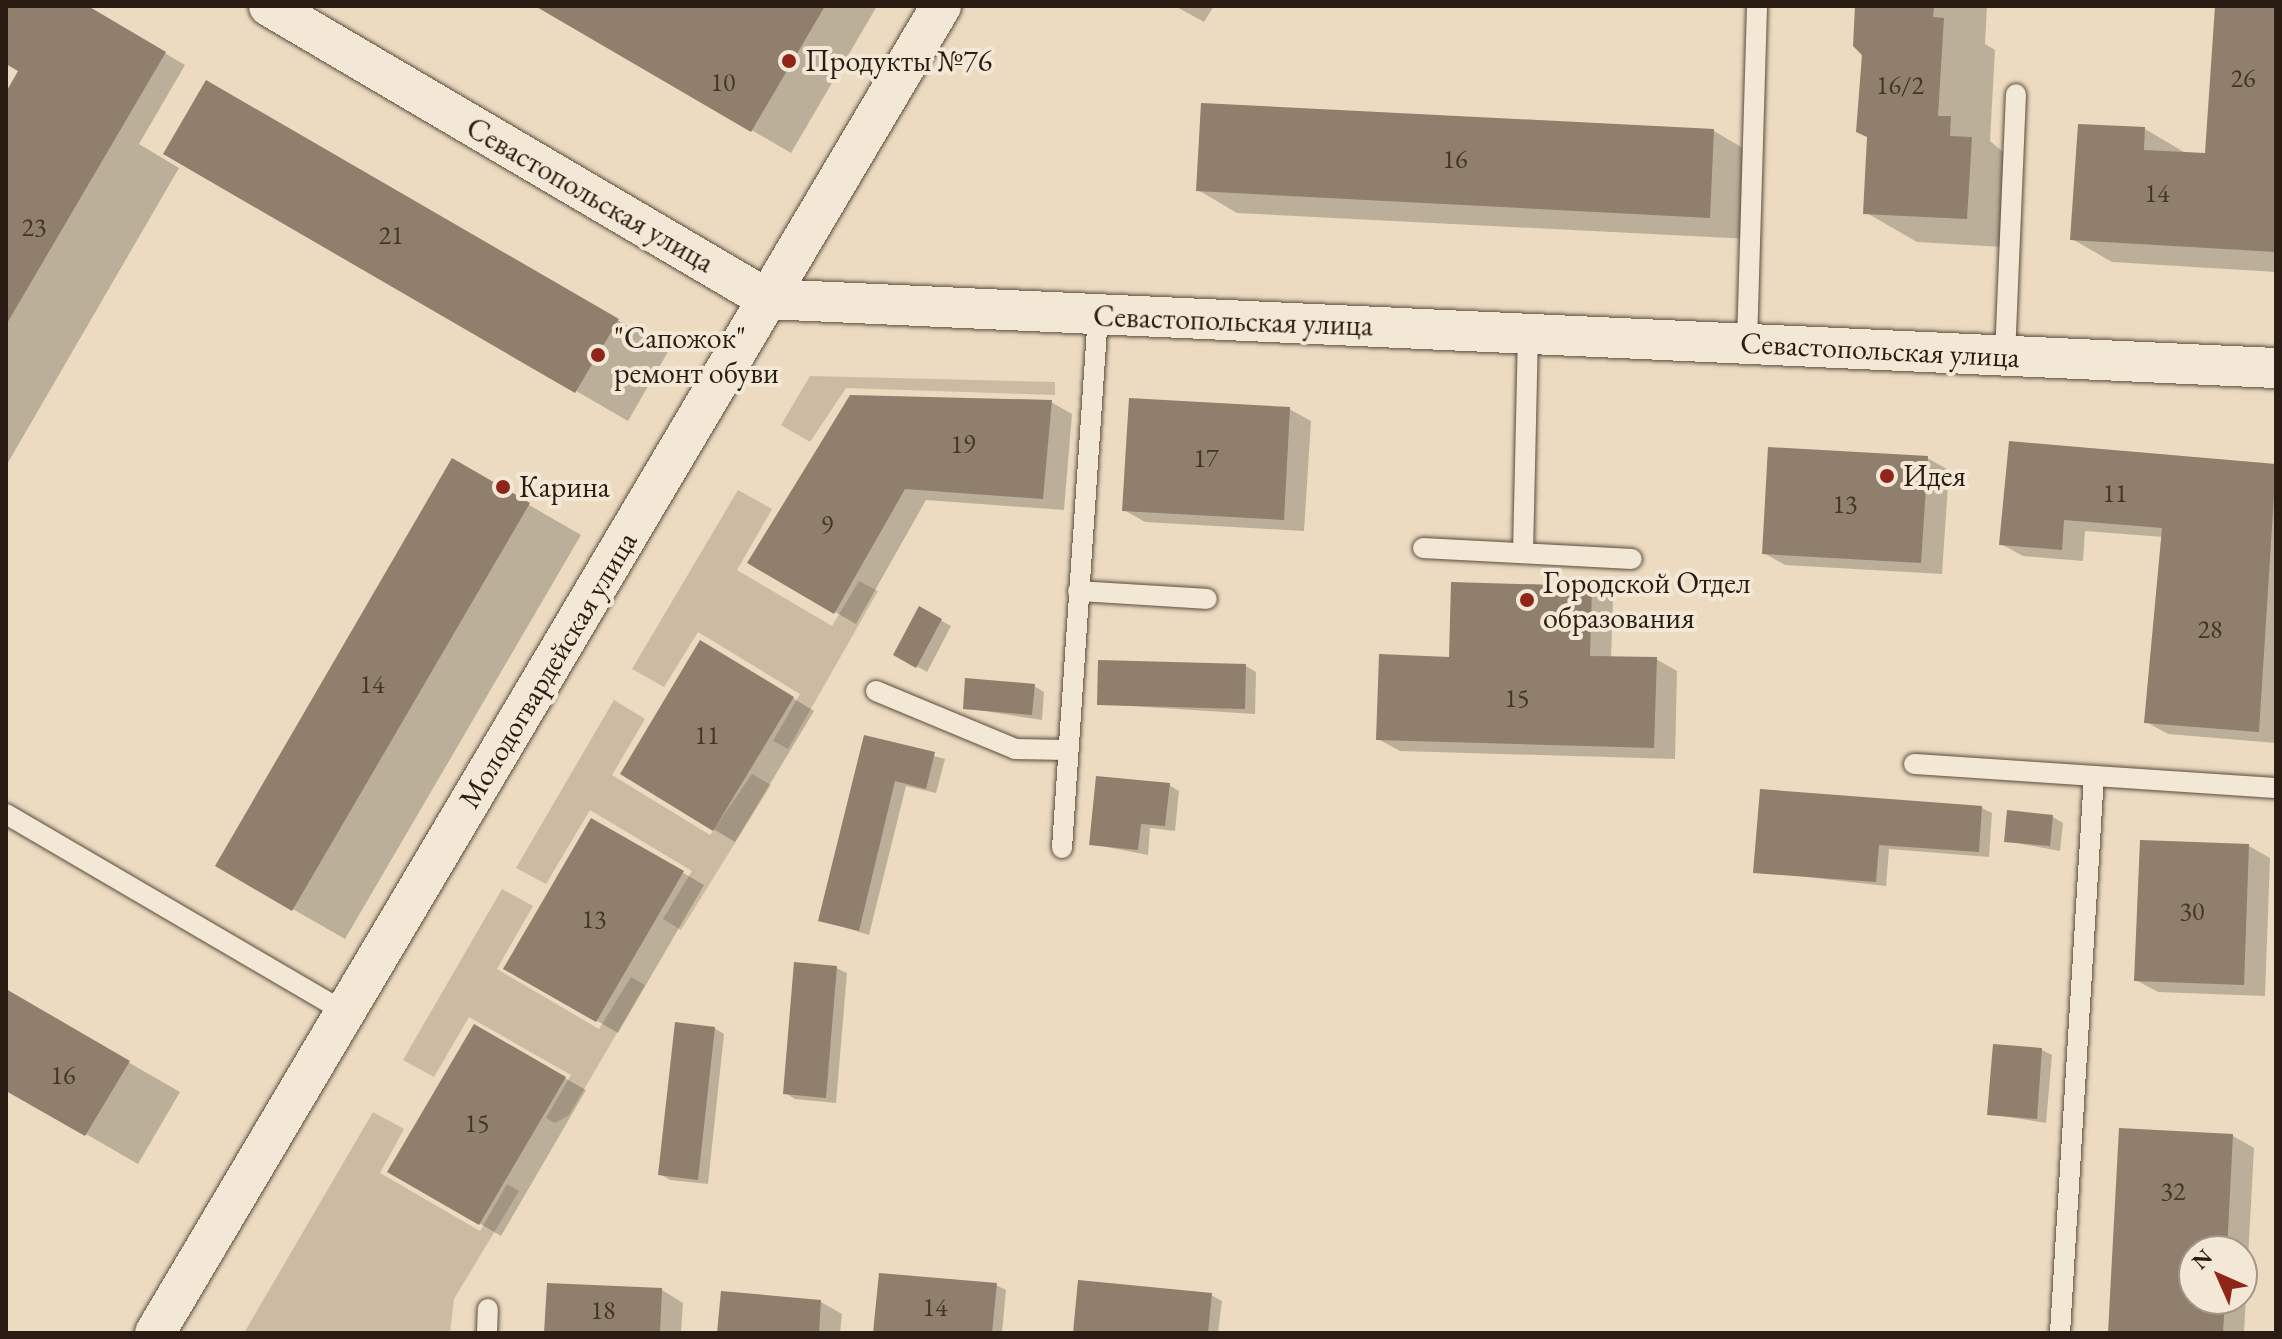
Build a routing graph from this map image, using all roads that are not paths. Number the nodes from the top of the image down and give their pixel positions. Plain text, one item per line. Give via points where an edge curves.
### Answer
1 (269, 6) edge
2 (941, 6) edge
3 (1757, 6) edge
4 (2016, 94) dead end
5 (767, 299) junction
6 (1098, 315) junction
7 (1528, 334) junction
8 (1747, 344) junction
9 (2005, 356) junction
10 (2276, 368) edge
11 (1423, 548) dead end
12 (1523, 553) junction
13 (1632, 559) dead end
14 (1078, 591) junction
15 (1207, 599) dead end
16 (876, 691) dead end
17 (1067, 750) junction
18 (1914, 764) dead end
19 (2094, 776) junction
20 (2276, 788) edge
21 (6, 814) edge
22 (1062, 848) dead end
23 (346, 1013) junction
24 (488, 1309) dead end
25 (155, 1333) edge
26 (487, 1333) edge
27 (2060, 1333) edge

1 - 5 street, Севастопольская улица
2 - 5 street, Молодогвардейская улица
3 - 8 lane
4 - 9 lane
5 - 6 street, Севастопольская улица
5 - 23 street, Молодогвардейская улица
6 - 7 street, Севастопольская улица
6 - 14 lane
7 - 8 street, Севастопольская улица
7 - 12 lane
8 - 9 street, Севастопольская улица
9 - 10 street, Севастопольская улица
11 - 12 lane
12 - 13 lane
14 - 15 lane
14 - 17 lane
16 - 17 lane via 1015,749
17 - 22 lane
18 - 19 lane
19 - 20 lane
19 - 27 lane
21 - 23 lane
23 - 25 street, Молодогвардейская улица
24 - 26 lane

